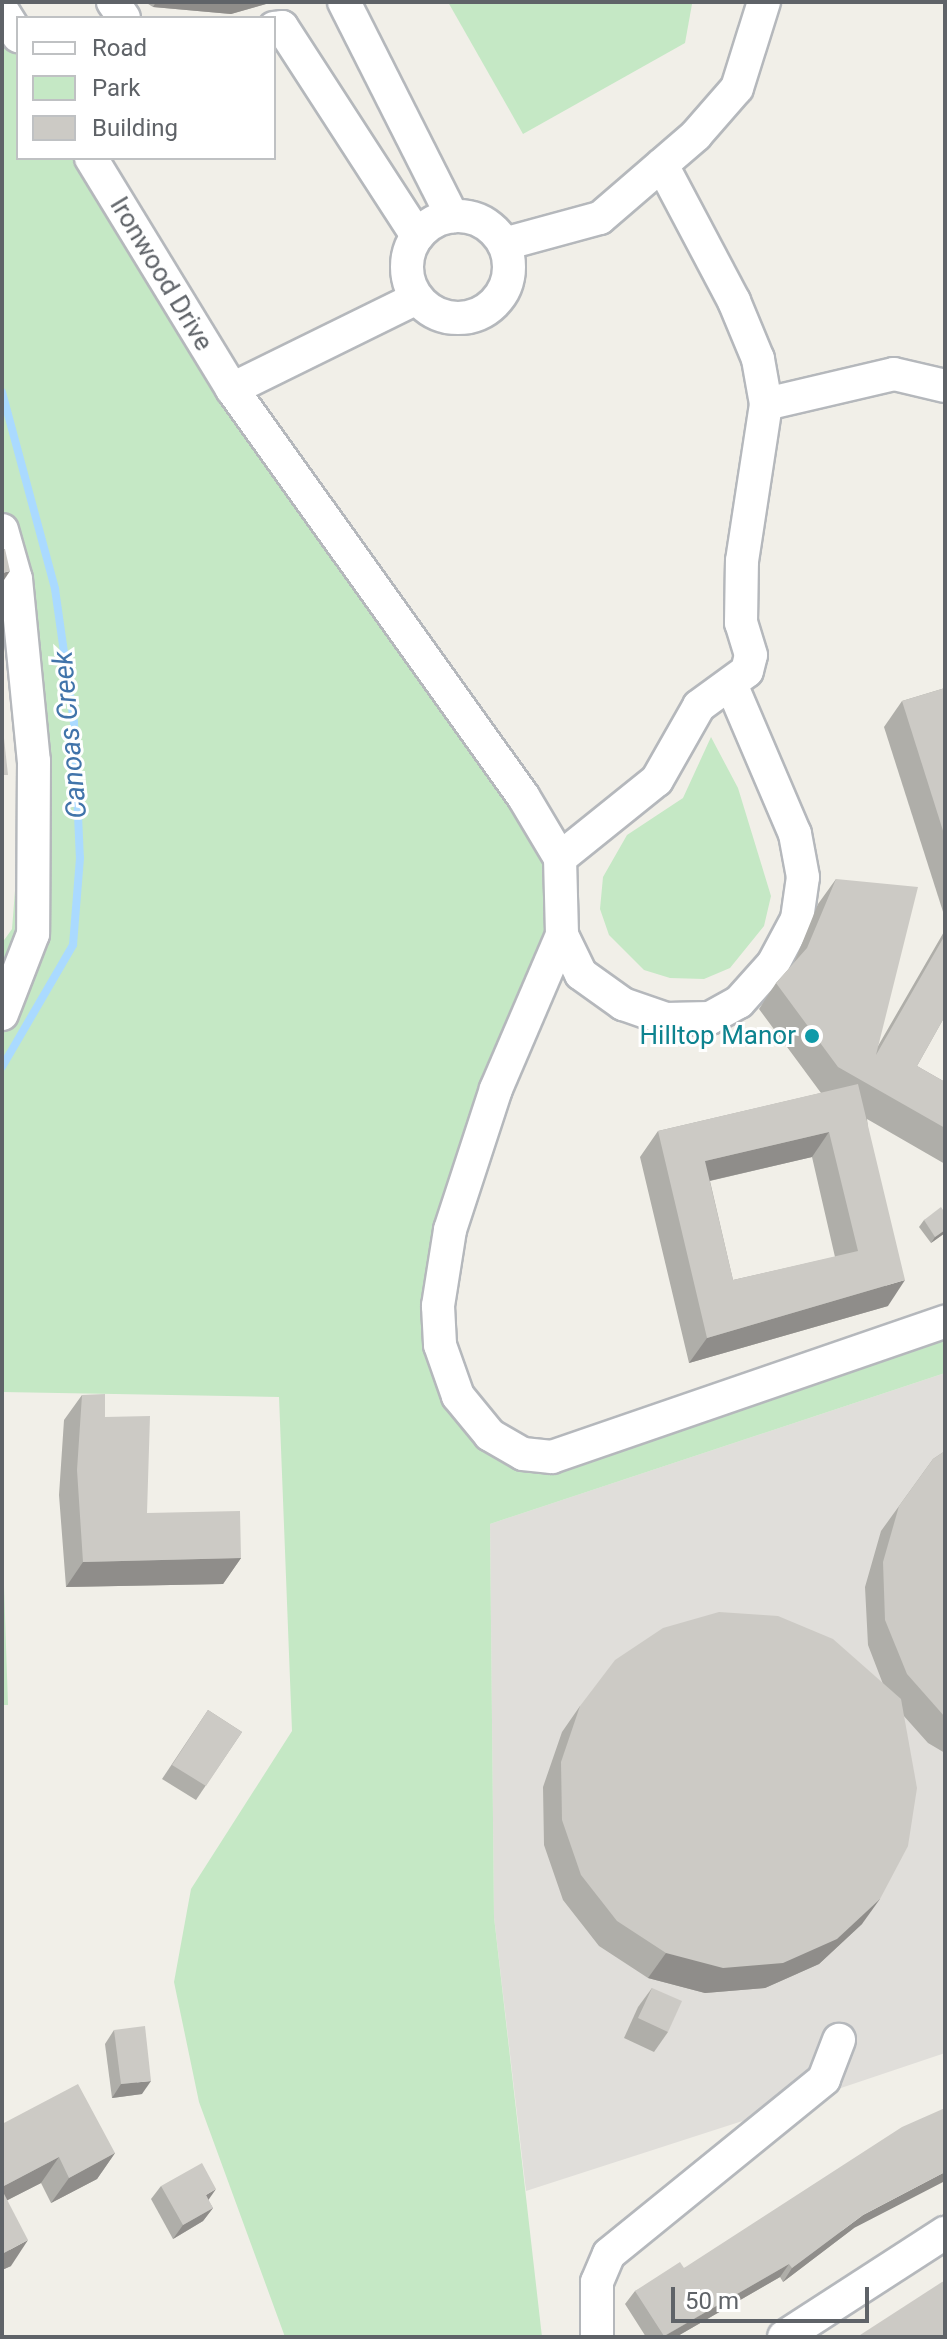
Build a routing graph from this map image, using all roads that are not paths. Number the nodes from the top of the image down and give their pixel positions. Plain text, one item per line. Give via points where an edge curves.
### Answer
1 (344, 2) edge
2 (764, 2) edge
3 (2, 10) edge
4 (276, 28) edge
5 (16, 33) edge
6 (92, 160) edge
7 (662, 165) junction
8 (452, 216) junction
9 (417, 236) junction
10 (504, 244) junction
11 (417, 298) junction
12 (945, 386) edge
13 (232, 389) junction
14 (766, 404) junction
15 (2, 530) edge
16 (732, 686) junction
17 (560, 858) junction
18 (562, 935) junction
19 (2, 1014) edge
20 (945, 1322) edge
21 (839, 2040) dead end
22 (945, 2233) edge
23 (597, 2337) edge
24 (784, 2337) edge

1 - 8 street
2 - 7 street via 737,88
3 - 5 street
4 - 9 street via 282,27
6 - 13 street, Ironwood Drive
7 - 10 street via 600,218
7 - 14 street via 734,301
8 - 9 street
8 - 10 street via 487,225
9 - 11 street via 407,266
10 - 11 street via 506,284 479,314 442,315
11 - 13 street
12 - 14 street via 894,374
13 - 17 street, Ironwood Drive via 523,796
14 - 16 street via 742,561 741,623 751,655
15 - 19 street via 16,579 34,761 33,934
16 - 17 street via 699,706 657,780
16 - 18 street via 780,792 803,877 797,919 773,964 739,1002 710,1018 666,1019 623,1004 581,974
17 - 18 street
18 - 20 street via 496,1089 450,1230 438,1306 440,1345 458,1396 490,1435 523,1454 552,1457
21 - 23 street via 824,2079 609,2254 597,2282
22 - 24 street

